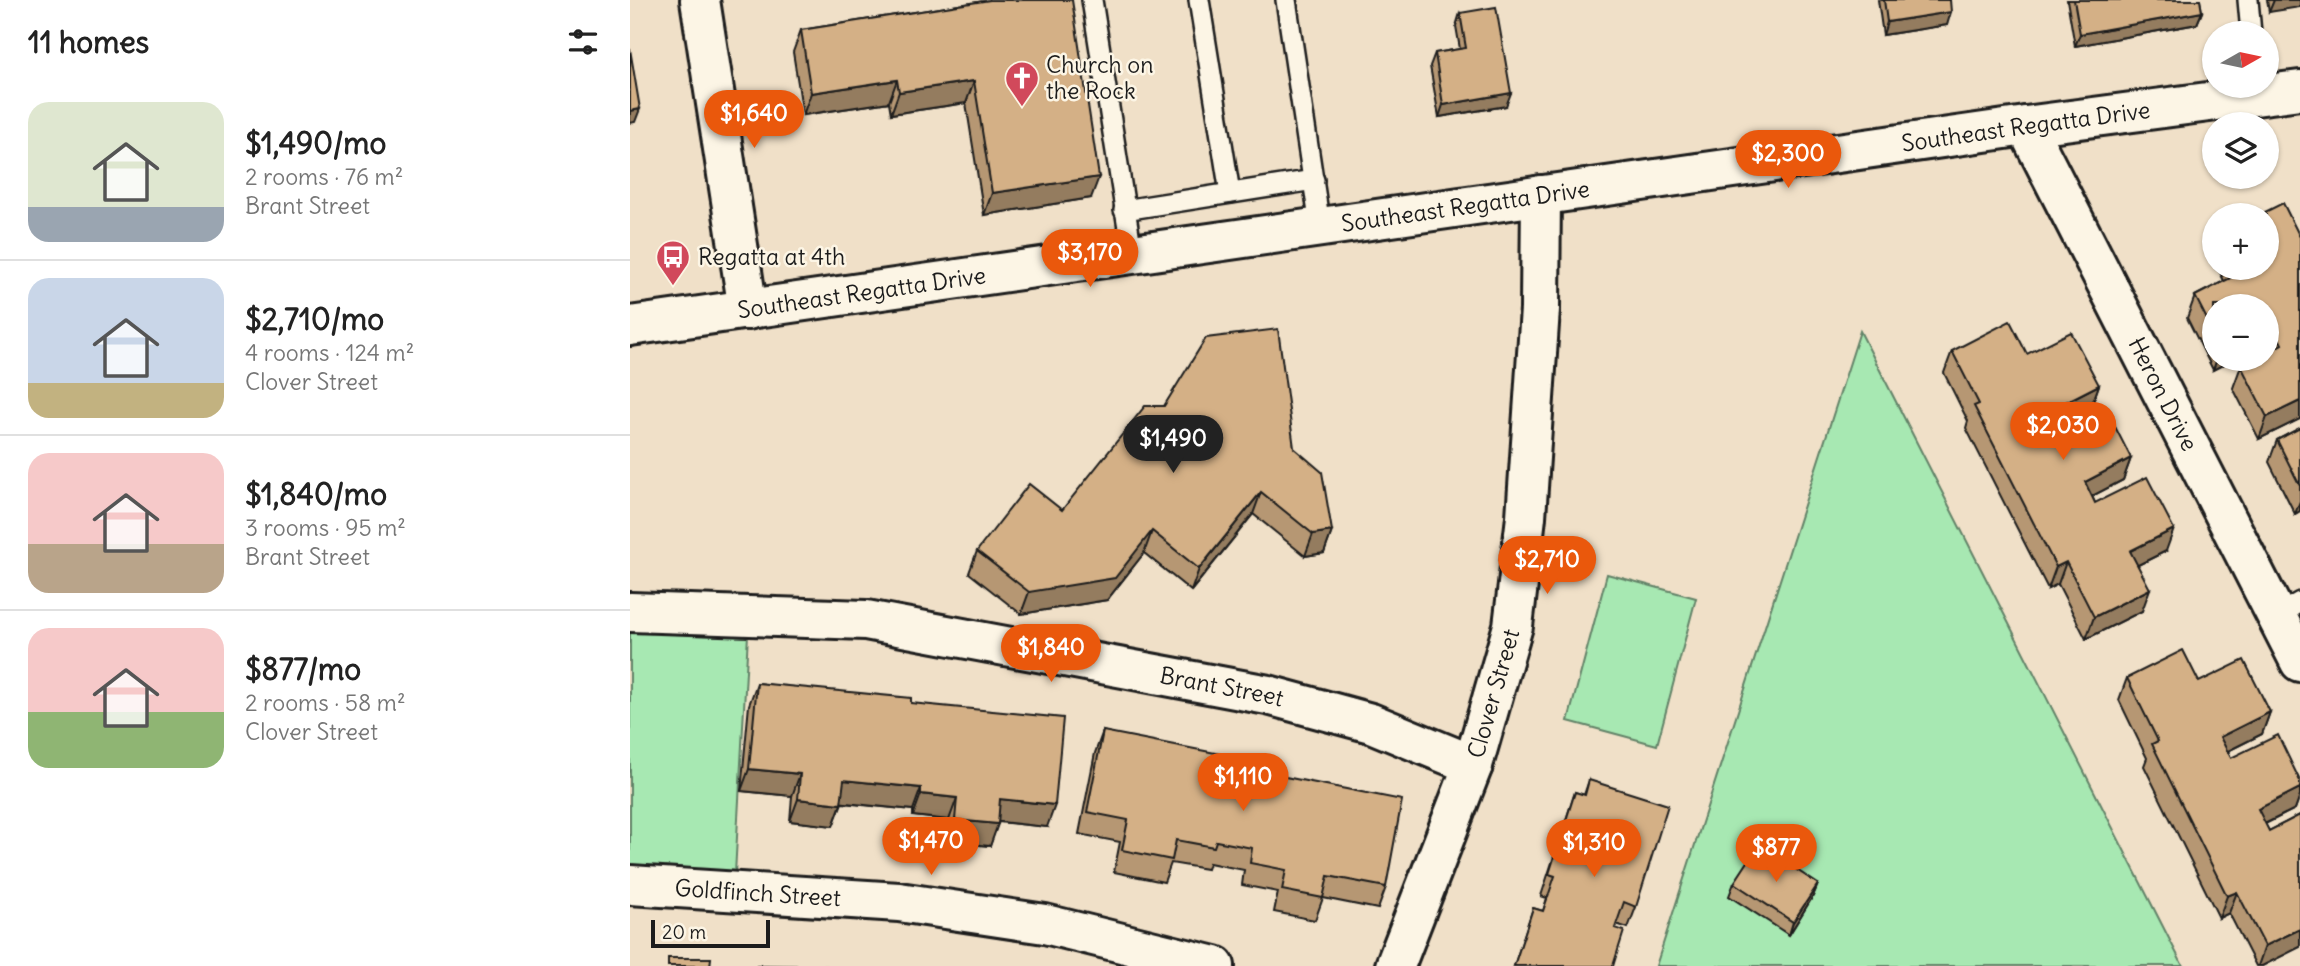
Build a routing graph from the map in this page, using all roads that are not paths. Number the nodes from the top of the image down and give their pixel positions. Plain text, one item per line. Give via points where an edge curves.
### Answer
1 (700, 0) edge
2 (1092, 0) edge
3 (1199, 0) edge
4 (1286, 0) edge
5 (2248, 0) edge
6 (2249, 21) edge
7 (2279, 90) edge
8 (2300, 90) edge
9 (2211, 98) edge
10 (2026, 126) junction
11 (1314, 180) junction
12 (1230, 193) junction
13 (1541, 195) junction
14 (1124, 210) junction
15 (1320, 226) junction
16 (1132, 253) junction
17 (748, 310) junction
18 (630, 326) edge
19 (2288, 609) edge
20 (630, 612) edge
21 (2300, 662) edge
22 (1473, 765) junction
23 (630, 885) edge
24 (1215, 966) edge
25 (1395, 966) edge

1 - 17 street
2 - 14 lane
3 - 12 lane
4 - 11 lane
5 - 6 lane
7 - 8 street, Southeast Regatta Drive
9 - 10 street, Southeast Regatta Drive
10 - 13 street, Southeast Regatta Drive
10 - 19 street, Heron Drive
11 - 12 lane
11 - 15 lane
12 - 14 lane
13 - 15 street, Southeast Regatta Drive
13 - 22 street, Clover Street via 1540,309 1525,531 1513,626
14 - 16 lane
15 - 16 street, Southeast Regatta Drive
16 - 17 street, Southeast Regatta Drive
17 - 18 street, Southeast Regatta Drive
19 - 21 street, Heron Drive
20 - 22 street, Brant Street via 866,620 1268,695 1371,723
22 - 25 street, Clover Street
23 - 24 street, Goldfinch Street via 899,902 1045,924

